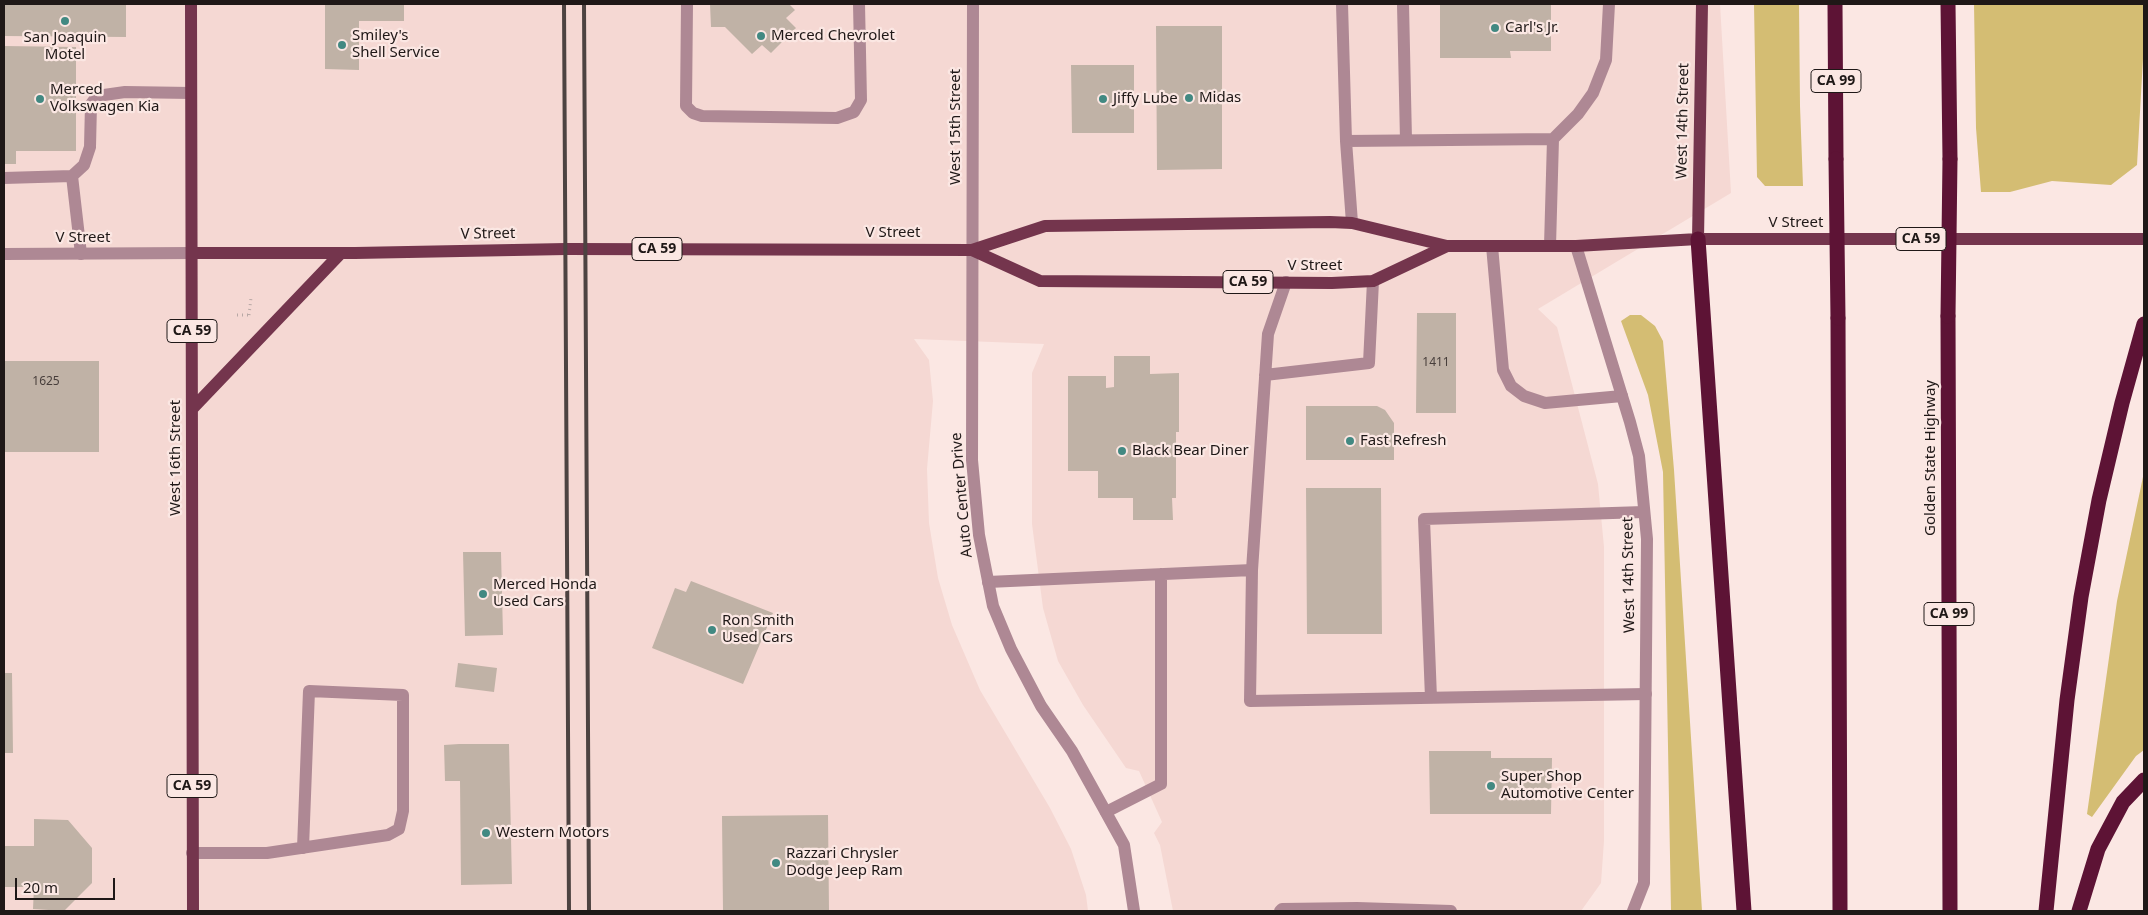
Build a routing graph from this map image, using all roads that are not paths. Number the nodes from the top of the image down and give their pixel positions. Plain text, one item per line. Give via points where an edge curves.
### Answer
1 (191, 4) edge
2 (687, 4) edge
3 (859, 4) edge
4 (973, 4) edge
5 (1342, 4) edge
6 (1403, 4) edge
7 (1609, 4) edge
8 (1702, 4) edge
9 (1835, 4) edge
10 (1948, 4) edge
11 (191, 93) junction
12 (1553, 139) junction
13 (1406, 140) junction
14 (1346, 141) junction
15 (72, 176) junction
16 (4, 178) edge
17 (1352, 223) junction
18 (1698, 239) junction
19 (2144, 239) edge
20 (1447, 246) junction
21 (1492, 246) junction
22 (1550, 246) junction
23 (1576, 246) junction
24 (972, 250) junction
25 (192, 253) junction
26 (341, 253) junction
27 (4, 254) edge
28 (81, 254) junction
29 (1373, 281) junction
30 (1286, 282) junction
31 (2144, 324) edge
32 (1265, 375) junction
33 (1622, 396) junction
34 (192, 409) junction
35 (1644, 512) junction
36 (1252, 570) junction
37 (1161, 574) junction
38 (988, 582) junction
39 (1646, 694) junction
40 (1431, 698) junction
41 (2144, 780) edge
42 (1106, 812) junction
43 (303, 848) junction
44 (192, 853) junction
45 (193, 911) edge
46 (1134, 911) edge
47 (1280, 911) edge
48 (1451, 911) edge
49 (1633, 911) edge
50 (1744, 911) edge
51 (1840, 911) edge
52 (1950, 911) edge
53 (2046, 911) edge
54 (2079, 911) edge

1 - 11 main road, West 16th Street
2 - 3 street via 686,106 693,113 702,116 837,118 854,112 861,100
4 - 24 street, West 15th Street
5 - 14 street
6 - 13 street
7 - 12 street via 1606,60 1593,93
8 - 18 main road, West 14th Street
9 - 51 highway, CA 99, bridge
10 - 52 highway, Golden State Highway / CA 99, bridge
11 - 15 street via 125,92 97,96 91,104 90,147 84,164
11 - 25 main road, West 16th Street
12 - 13 street
12 - 22 street
13 - 14 street
14 - 17 street
15 - 16 street
15 - 28 street
17 - 20 main road, V Street / CA 59
17 - 24 main road, V Street / CA 59 via 1045,226
18 - 19 main road, V Street / CA 59
18 - 23 main road, V Street / CA 59
18 - 50 highway
20 - 21 main road, V Street / CA 59
20 - 29 main road, V Street / CA 59
21 - 22 main road, V Street / CA 59
21 - 33 street via 1503,370 1511,386 1524,396 1545,402
22 - 23 main road, V Street / CA 59
23 - 33 street, West 14th Street
24 - 26 main road, V Street / CA 59 via 566,249
24 - 30 main road, V Street / CA 59 via 1040,281
24 - 38 street, Auto Center Drive via 972,460 979,535
25 - 26 main road, V Street / CA 59
25 - 28 street, V Street
25 - 34 main road, West 16th Street / CA 59
26 - 34 main road
27 - 28 street, V Street
29 - 30 main road, V Street / CA 59
29 - 32 street via 1369,364
30 - 32 street via 1268,334
31 - 53 highway via 2122,403 2081,597 2067,700
32 - 36 street
33 - 35 street, West 14th Street via 1638,456
34 - 44 main road, West 16th Street / CA 59
35 - 39 street, West 14th Street
35 - 40 street via 1424,519
36 - 37 street
36 - 40 street via 1250,701
37 - 38 street
37 - 42 street via 1161,784
38 - 42 street, Auto Center Drive via 993,606 1011,649 1041,706 1072,751
39 - 40 street
39 - 49 street, West 14th Street via 1644,883
41 - 54 highway via 2123,802 2098,849
42 - 46 street, Auto Center Drive via 1124,845
43 - 43 street via 388,835 398,828 402,811 403,695 309,691
43 - 44 street via 267,853
44 - 45 main road, West 16th Street / CA 59
47 - 48 street via 1357,908

